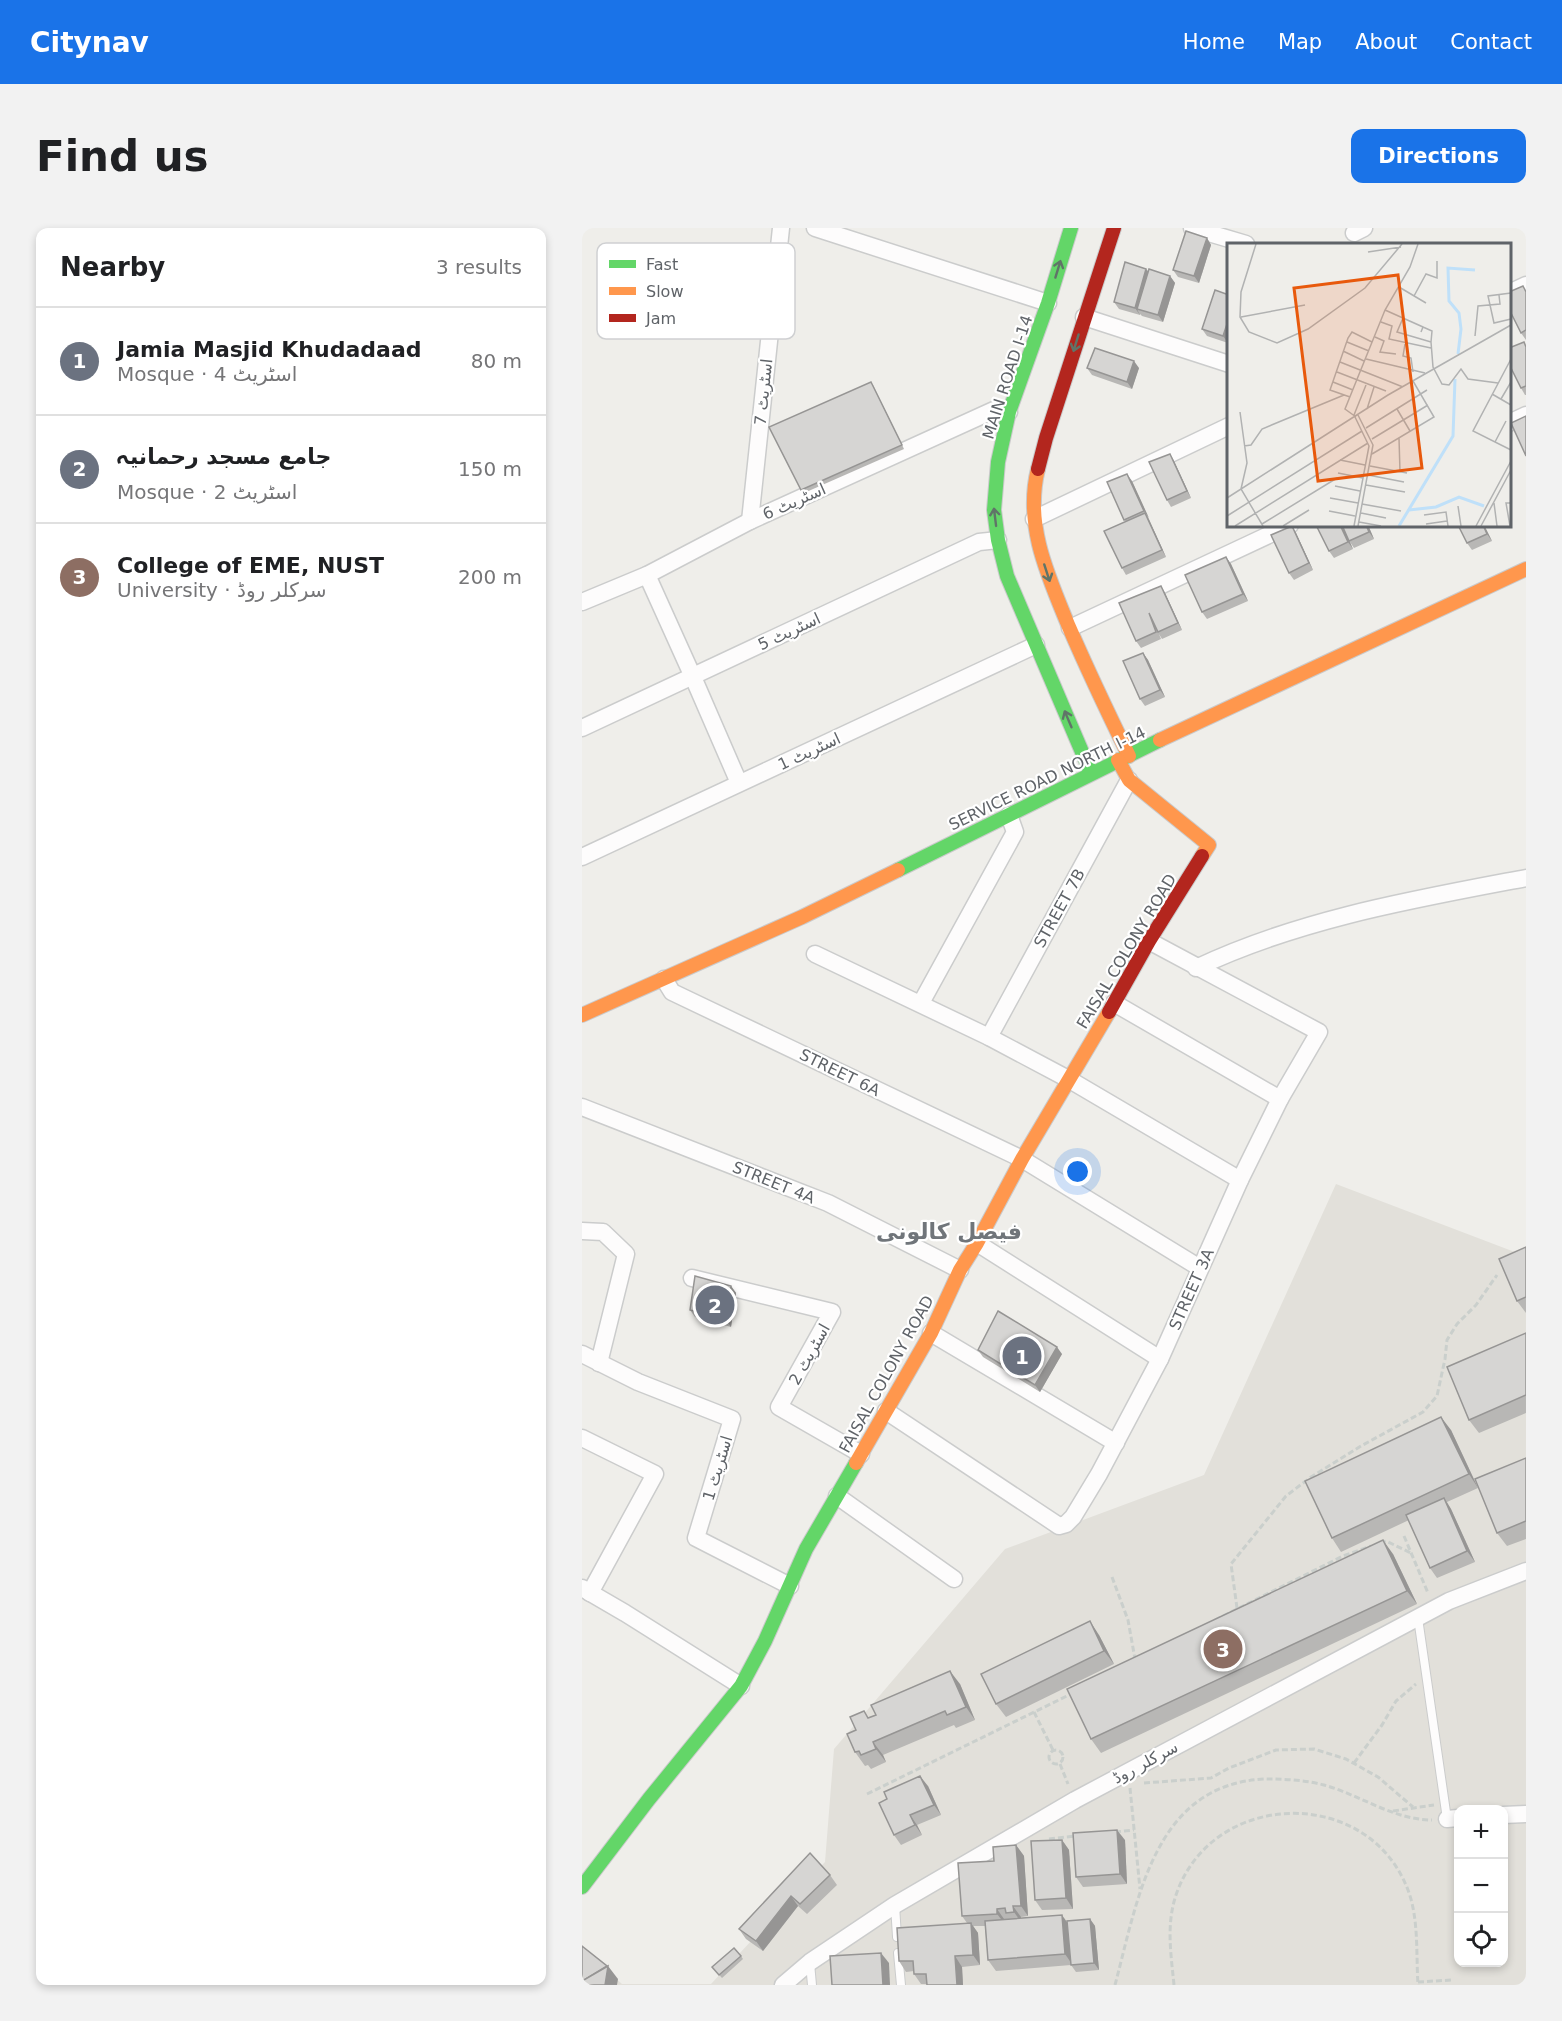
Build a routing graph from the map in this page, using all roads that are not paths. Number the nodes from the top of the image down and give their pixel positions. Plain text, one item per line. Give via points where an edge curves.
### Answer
1 (780, 228) edge
2 (815, 228) edge
3 (1071, 228) edge
4 (1114, 228) edge
5 (1192, 228) edge
6 (778, 243) edge
7 (1243, 243) edge
8 (1526, 285) edge
9 (1511, 292) edge
10 (1048, 303) junction
11 (1084, 316) junction
12 (769, 339) edge
13 (1227, 363) edge
14 (1009, 412) junction
15 (1526, 415) edge
16 (1511, 422) edge
17 (1227, 427) edge
18 (1034, 519) junction
19 (750, 520) junction
20 (1288, 526) edge
21 (998, 540) junction
22 (1526, 568) edge
23 (647, 575) junction
24 (582, 602) edge
25 (1070, 628) junction
26 (1036, 645) junction
27 (693, 677) junction
28 (582, 728) edge
29 (1123, 758) junction
30 (1091, 773) junction
31 (1129, 780) junction
32 (739, 783) junction
33 (1009, 815) junction
34 (582, 857) edge
35 (1526, 878) edge
36 (1149, 941) junction
37 (815, 954) dead end
38 (1196, 968) junction
39 (663, 979) junction
40 (921, 1003) junction
41 (1114, 1003) junction
42 (582, 1015) edge
43 (989, 1036) junction
44 (1070, 1080) junction
45 (1280, 1099) junction
46 (582, 1107) edge
47 (1022, 1159) junction
48 (1240, 1180) junction
49 (582, 1231) edge
50 (977, 1243) junction
51 (1200, 1268) junction
52 (960, 1270) junction
53 (692, 1278) edge
54 (931, 1333) junction
55 (582, 1354) edge
56 (1160, 1359) junction
57 (599, 1363) junction
58 (886, 1411) junction
59 (582, 1438) edge
60 (1116, 1443) junction
61 (861, 1454) junction
62 (837, 1496) junction
63 (1526, 1571) edge
64 (954, 1580) dead end
65 (790, 1586) junction
66 (586, 1591) edge
67 (1418, 1617) junction
68 (741, 1686) junction
69 (1450, 1814) edge
70 (1526, 1814) edge
71 (1508, 1815) edge
72 (585, 1877) edge
73 (895, 1905) junction
74 (810, 1962) junction
75 (783, 1985) edge
76 (812, 1985) edge
77 (901, 1985) edge

1 - 6 street, اسٹریٹ 7
2 - 10 street
10 -> 3 main road, MAIN ROAD I-14
4 - 11 main road
5 - 7 street
8 - 9 street
10 - 14 main road, MAIN ROAD I-14
11 - 13 street
11 -> 18 main road via 1034,486
12 - 19 street, اسٹریٹ 7
14 - 19 street, اسٹریٹ 6 via 994,410
21 -> 14 main road, MAIN ROAD I-14 via 994,490
15 - 16 street
17 - 18 street
18 -> 25 main road via 1048,579
19 - 23 street, اسٹریٹ 6
20 - 25 street
21 - 26 main road, MAIN ROAD I-14 via 1007,576
21 - 27 street, اسٹریٹ 5 via 979,542
22 - 29 main road, SERVICE ROAD NORTH I-14
23 - 24 street, اسٹریٹ 6
23 - 27 street
25 - 29 main road via 1082,669
30 -> 26 main road, MAIN ROAD I-14 via 1056,680
26 - 32 street, اسٹریٹ 1
27 - 28 street, اسٹریٹ 5
27 - 32 street
29 - 30 main road, SERVICE ROAD NORTH I-14
29 - 31 main road, FAISAL COLONY ROAD
30 - 33 main road, SERVICE ROAD NORTH I-14
31 - 36 main road, FAISAL COLONY ROAD via 1209,845
31 - 43 street, STREET 7B
32 - 34 street, اسٹریٹ 1
33 - 39 main road, SERVICE ROAD NORTH I-14 via 802,917
33 - 40 street via 1015,832
35 - 38 street via 1312,925 1241,948
36 - 38 street
36 - 41 main road, FAISAL COLONY ROAD
37 - 40 street
38 - 45 street, STREET 3A via 1319,1032
39 - 42 main road, SERVICE ROAD NORTH I-14
39 - 47 street, STREET 6A via 672,992
40 - 43 street
41 - 44 main road, FAISAL COLONY ROAD
41 - 45 street
43 - 44 street
44 - 47 main road, FAISAL COLONY ROAD
44 - 48 street
45 - 48 street, STREET 3A
46 - 52 street, STREET 4A via 828,1203
47 - 50 main road, FAISAL COLONY ROAD
47 - 51 street
48 - 51 street, STREET 3A
49 - 57 street via 603,1233 626,1254
50 - 52 main road, FAISAL COLONY ROAD
50 - 56 street
51 - 56 street, STREET 3A
52 - 54 main road, FAISAL COLONY ROAD
53 - 61 street, اسٹریٹ 2 via 832,1312 779,1407
54 - 58 main road, FAISAL COLONY ROAD
54 - 60 street
55 - 57 street, اسٹریٹ 1
56 - 60 street, STREET 3A
57 - 65 street, اسٹریٹ 1 via 732,1419 696,1538
58 - 60 street, STREET 3A via 1059,1526 1073,1517
58 - 61 main road, FAISAL COLONY ROAD
59 - 66 street via 655,1474
61 - 62 main road, FAISAL COLONY ROAD
62 - 64 street
62 - 65 main road, FAISAL COLONY ROAD
63 - 67 street, سرکلر روڈ
65 - 68 main road, FAISAL COLONY ROAD
66 - 68 street
67 - 69 lane
67 - 73 street, سرکلر روڈ via 1129,1778 1075,1800
68 - 72 main road, FAISAL COLONY ROAD
70 - 71 street
73 - 74 street, سرکلر روڈ
73 - 77 lane
74 - 75 street, سرکلر روڈ
74 - 76 lane

